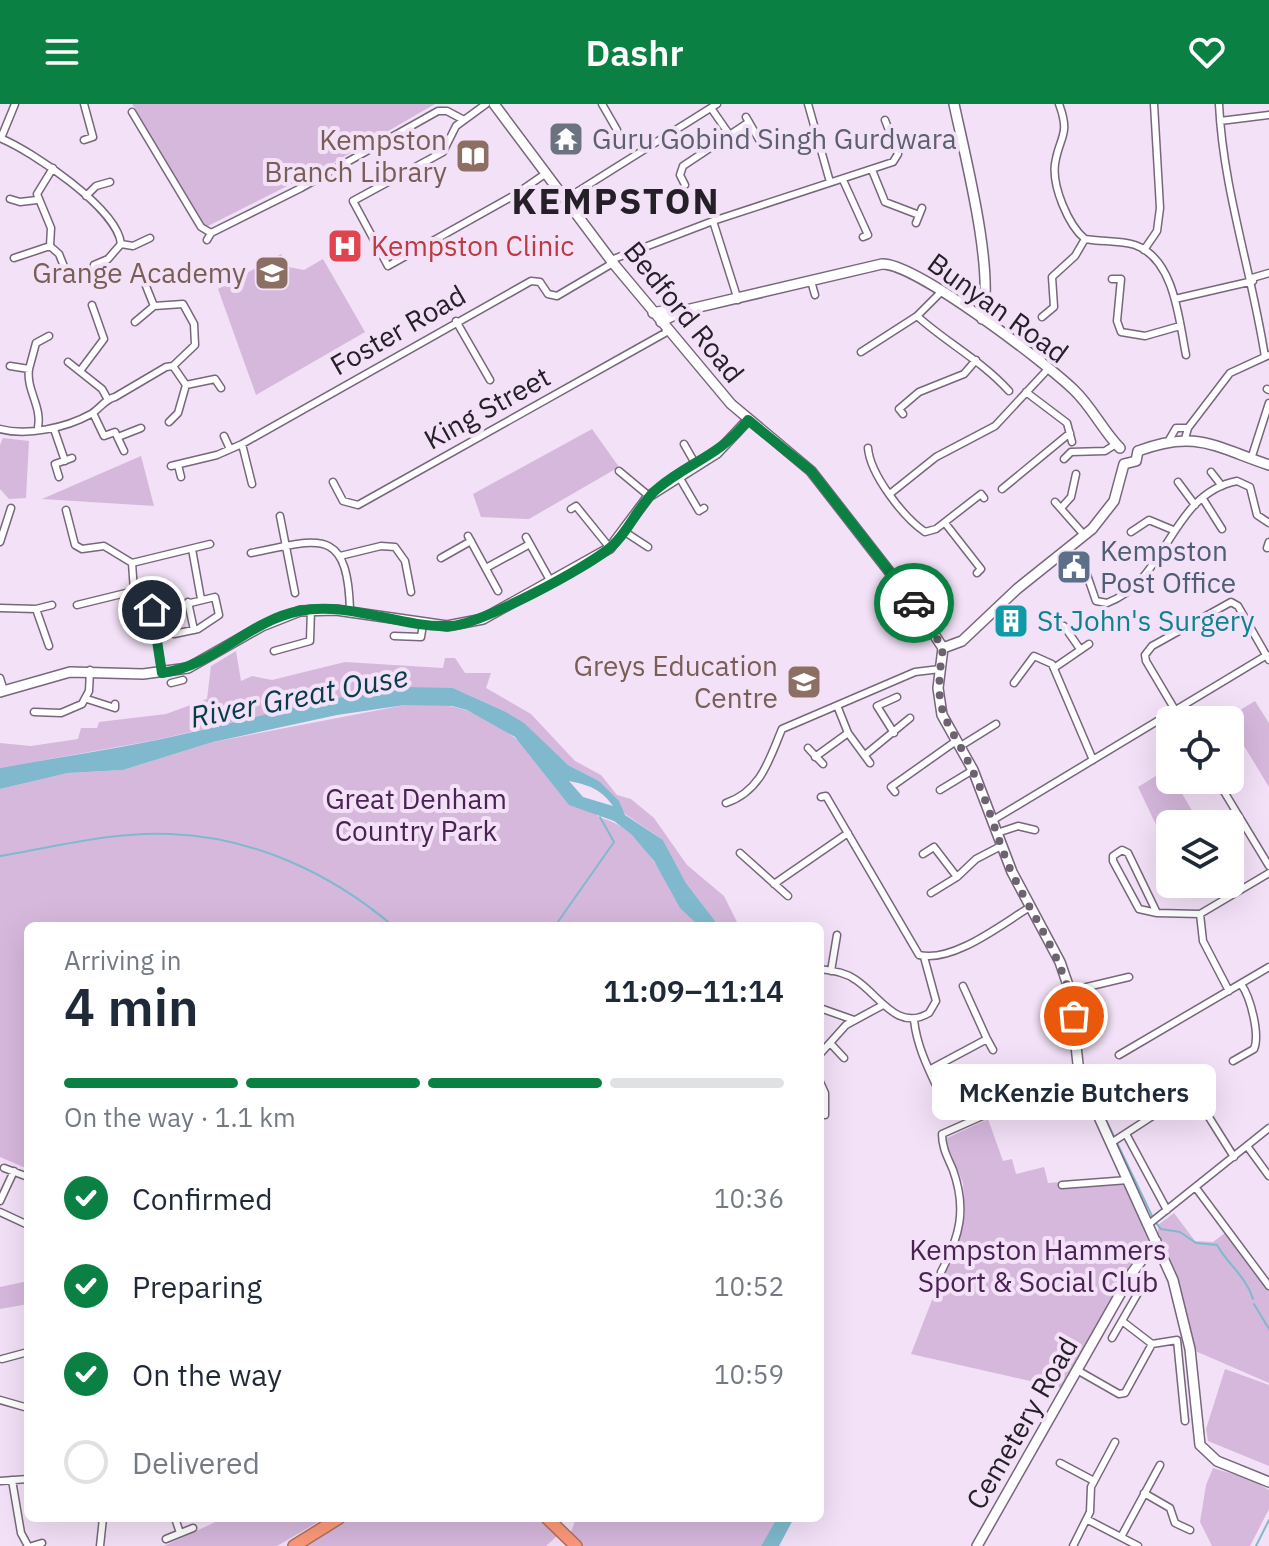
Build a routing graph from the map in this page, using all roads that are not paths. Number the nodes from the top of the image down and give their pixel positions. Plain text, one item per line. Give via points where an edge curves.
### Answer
1 (15, 104) edge
2 (84, 104) edge
3 (486, 104) edge
4 (602, 104) edge
5 (808, 104) edge
6 (954, 104) edge
7 (1059, 104) edge
8 (1154, 104) edge
9 (1219, 104) edge
10 (498, 105) edge
11 (714, 106) edge
12 (132, 112) dead end
13 (1269, 115) edge
14 (462, 119) junction
15 (886, 120) dead end
16 (1220, 121) junction
17 (617, 130) dead end
18 (729, 134) junction
19 (1, 138) edge
20 (84, 140) dead end
21 (761, 143) dead end
22 (53, 168) junction
23 (872, 170) junction
24 (545, 174) junction
25 (843, 180) junction
26 (110, 182) dead end
27 (830, 182) junction
28 (685, 185) dead end
29 (86, 196) junction
30 (37, 200) junction
31 (564, 200) junction
32 (12, 202) dead end
33 (919, 216) dead end
34 (713, 221) junction
35 (863, 237) dead end
36 (150, 238) dead end
37 (1085, 239) junction
38 (121, 244) junction
39 (50, 246) junction
40 (1144, 250) junction
41 (14, 258) dead end
42 (612, 261) junction
43 (94, 265) dead end
44 (1269, 273) edge
45 (67, 274) dead end
46 (1112, 279) dead end
47 (1253, 280) junction
48 (811, 281) junction
49 (146, 286) dead end
50 (941, 292) junction
51 (815, 295) dead end
52 (1175, 299) junction
53 (738, 300) junction
54 (92, 305) dead end
55 (154, 306) junction
56 (682, 311) junction
57 (653, 313) junction
58 (917, 316) junction
59 (1042, 317) dead end
60 (982, 319) junction
61 (456, 321) junction
62 (135, 322) dead end
63 (664, 325) junction
64 (1180, 326) junction
65 (49, 336) dead end
66 (1032, 344) dead end
67 (861, 352) dead end
68 (1186, 355) dead end
69 (1267, 356) edge
70 (976, 360) junction
71 (68, 362) dead end
72 (1044, 365) junction
73 (10, 366) dead end
74 (173, 366) junction
75 (29, 369) junction
76 (217, 369) dead end
77 (80, 371) junction
78 (215, 379) junction
79 (490, 380) dead end
80 (186, 385) junction
81 (221, 388) dead end
82 (1009, 391) dead end
83 (1026, 392) junction
84 (107, 398) junction
85 (1269, 403) edge
86 (93, 413) junction
87 (903, 414) dead end
88 (748, 420) junction
89 (169, 422) dead end
90 (38, 427) junction
91 (141, 428) dead end
92 (1188, 428) junction
93 (0, 429) edge
94 (54, 429) junction
95 (1070, 433) junction
96 (224, 436) dead end
97 (118, 437) junction
98 (1185, 439) junction
99 (1169, 440) junction
100 (1072, 442) dead end
101 (242, 444) junction
102 (684, 444) dead end
103 (1118, 446) junction
104 (868, 448) dead end
105 (230, 449) junction
106 (124, 451) dead end
107 (1138, 451) junction
108 (1064, 459) dead end
109 (1251, 459) junction
110 (1124, 464) junction
111 (696, 465) junction
112 (1269, 465) edge
113 (619, 471) dead end
114 (1211, 472) dead end
115 (1076, 474) dead end
116 (678, 475) junction
117 (59, 477) dead end
118 (181, 477) dead end
119 (333, 482) dead end
120 (1178, 482) dead end
121 (252, 484) dead end
122 (1222, 486) junction
123 (1002, 489) dead end
124 (891, 493) junction
125 (649, 496) junction
126 (984, 498) dead end
127 (1203, 499) junction
128 (1195, 505) junction
129 (11, 508) dead end
130 (704, 508) dead end
131 (571, 509) dead end
132 (66, 510) dead end
133 (1215, 515) junction
134 (280, 516) dead end
135 (3, 517) edge
136 (1207, 522) dead end
137 (945, 523) junction
138 (1269, 523) edge
139 (1222, 529) dead end
140 (1173, 530) junction
141 (625, 532) junction
142 (1131, 532) dead end
143 (1085, 536) junction
144 (0, 542) edge
145 (210, 544) dead end
146 (286, 546) junction
147 (648, 547) dead end
148 (610, 548) junction
149 (192, 549) junction
150 (1069, 549) junction
151 (251, 553) dead end
152 (340, 556) junction
153 (441, 558) dead end
154 (132, 563) junction
155 (486, 568) junction
156 (977, 573) dead end
157 (551, 582) junction
158 (134, 591) junction
159 (498, 591) dead end
160 (411, 592) dead end
161 (295, 593) dead end
162 (201, 599) junction
163 (188, 602) junction
164 (52, 605) dead end
165 (77, 605) dead end
166 (164, 606) junction
167 (0, 608) edge
168 (36, 609) junction
169 (311, 609) junction
170 (350, 612) junction
171 (145, 614) junction
172 (1056, 623) dead end
173 (423, 624) junction
174 (194, 630) junction
175 (399, 635) dead end
176 (1089, 644) dead end
177 (49, 646) dead end
178 (943, 648) junction
179 (1080, 649) junction
180 (274, 651) dead end
181 (1268, 658) edge
182 (1055, 668) junction
183 (940, 669) junction
184 (90, 670) junction
185 (162, 673) junction
186 (0, 678) edge
187 (1014, 683) dead end
188 (2, 691) edge
189 (897, 697) dead end
190 (87, 699) junction
191 (1173, 706) edge
192 (1182, 706) edge
193 (116, 707) dead end
194 (838, 708) junction
195 (37, 714) dead end
196 (910, 718) dead end
197 (1156, 722) edge
198 (996, 724) dead end
199 (904, 726) junction
200 (848, 733) junction
201 (894, 733) junction
202 (910, 734) dead end
203 (958, 744) junction
204 (808, 748) dead end
205 (865, 755) junction
206 (815, 757) junction
207 (1093, 760) junction
208 (870, 763) dead end
209 (823, 764) dead end
210 (973, 770) junction
211 (940, 790) dead end
212 (895, 792) dead end
213 (1225, 794) edge
214 (821, 797) dead end
215 (726, 803) dead end
216 (993, 820) junction
217 (1031, 832) dead end
218 (848, 833) junction
219 (997, 833) junction
220 (1001, 846) junction
221 (740, 853) dead end
222 (923, 854) dead end
223 (1269, 866) edge
224 (1269, 873) edge
225 (957, 877) junction
226 (774, 884) junction
227 (931, 893) dead end
228 (783, 895) dead end
229 (1030, 907) junction
230 (1157, 913) junction
231 (1200, 914) junction
232 (837, 935) dead end
233 (924, 957) junction
234 (1269, 967) edge
235 (824, 970) edge
236 (831, 971) junction
237 (1129, 977) dead end
238 (1241, 984) junction
239 (963, 986) dead end
240 (1070, 991) junction
241 (1229, 991) junction
242 (883, 1005) junction
243 (824, 1009) edge
244 (854, 1020) junction
245 (914, 1020) junction
246 (824, 1035) dead end
247 (987, 1039) junction
248 (831, 1042) junction
249 (824, 1050) edge
250 (993, 1050) dead end
251 (1119, 1055) dead end
252 (844, 1058) dead end
253 (1233, 1061) dead end
254 (929, 1070) junction
255 (1079, 1073) junction
256 (824, 1091) edge
257 (948, 1096) dead end
258 (825, 1115) dead end
259 (1269, 1128) edge
260 (1126, 1134) junction
261 (1114, 1141) junction
262 (1247, 1146) junction
263 (1234, 1157) junction
264 (4, 1168) dead end
265 (14, 1171) junction
266 (24, 1175) edge
267 (1269, 1176) edge
268 (1128, 1180) junction
269 (1062, 1185) dead end
270 (1196, 1188) junction
271 (0, 1201) edge
272 (1167, 1210) junction
273 (0, 1212) edge
274 (24, 1223) edge
275 (1153, 1228) junction
276 (941, 1272) dead end
277 (1269, 1286) edge
278 (1138, 1293) dead end
279 (1122, 1321) junction
280 (1112, 1338) dead end
281 (1152, 1344) junction
282 (24, 1353) edge
283 (1, 1361) edge
284 (1077, 1370) junction
285 (0, 1400) edge
286 (24, 1407) edge
287 (1185, 1421) dead end
288 (1115, 1442) dead end
289 (1060, 1463) dead end
290 (1160, 1465) dead end
291 (24, 1479) edge
292 (12, 1480) junction
293 (0, 1481) edge
294 (1094, 1481) junction
295 (1269, 1482) edge
296 (1144, 1493) junction
297 (1088, 1520) junction
298 (103, 1522) edge
299 (176, 1522) edge
300 (333, 1522) edge
301 (551, 1522) edge
302 (193, 1528) dead end
303 (1190, 1530) dead end
304 (180, 1533) junction
305 (1121, 1537) junction
306 (166, 1539) dead end
307 (42, 1543) dead end
308 (30, 1546) edge
309 (100, 1546) edge
310 (294, 1546) edge
311 (576, 1546) edge
312 (977, 1546) edge
313 (1073, 1546) edge
314 (1138, 1546) edge

1 - 19 street
2 - 20 street via 93,137
3 - 14 street
4 - 17 street
5 - 27 street
6 - 60 main road via 973,196 983,275
7 - 37 street via 1067,130 1055,171 1071,224
8 - 40 street via 1160,208 1157,231
9 - 16 street
10 - 24 main road, Bedford Road
11 - 18 street
11 - 31 street
12 - 14 street via 209,236 438,111
13 - 16 street
14 - 24 street via 443,152 353,201 388,266
15 - 23 street via 898,157
16 - 47 street via 1226,183
18 - 21 street via 747,120
18 - 28 street via 683,166
19 - 22 street
22 - 29 street
22 - 30 street via 38,189
23 - 25 street
23 - 33 street via 885,202
24 - 31 main road, Bedford Road
25 - 27 street
25 - 35 street via 868,235
26 - 29 street
27 - 34 street
29 - 38 street via 114,224
30 - 32 street
30 - 39 street via 51,228
31 - 42 main road, Bedford Road
34 - 42 street
34 - 53 street
36 - 38 street via 133,246
37 - 40 street
37 - 59 street via 1052,277 1054,307
38 - 43 street
39 - 41 street via 24,260
39 - 45 street
40 - 52 street
42 - 57 main road, Bedford Road
42 - 61 street, Foster Road via 557,296 531,281
44 - 47 street
46 - 64 street via 1121,279 1121,332 1145,336
47 - 52 street
47 - 69 street
48 - 50 main road, Bunyan Road via 891,264
48 - 51 street
48 - 53 main road, Bunyan Road
49 - 55 street
50 - 58 street
50 - 60 main road, Bunyan Road
52 - 64 street
53 - 56 main road, Bunyan Road
54 - 77 street via 104,339
55 - 62 street
55 - 74 street via 183,304 194,324 195,345
56 - 57 main road, Bunyan Road
56 - 63 main road, Bunyan Road
57 - 63 main road, Bedford Road
58 - 67 street
58 - 70 street
60 - 72 main road, Bunyan Road
61 - 79 street
61 - 101 street, Foster Road
63 - 88 main road, Bedford Road
63 - 119 street, King Street via 660,336 358,505 343,501
64 - 68 street
65 - 75 street via 36,343
66 - 72 street via 1047,348
69 - 92 street via 1230,373
70 - 82 street
70 - 87 street via 964,374 919,392 899,409
71 - 77 street
72 - 83 street
72 - 103 main road, Bunyan Road via 1075,391
73 - 75 street
74 - 80 street
74 - 84 street
75 - 90 street
76 - 78 street
77 - 84 street
78 - 80 street
78 - 81 street
80 - 89 street via 178,413
83 - 95 street via 1067,423
83 - 124 street via 995,426 936,457
84 - 86 street
85 - 109 street
86 - 94 street
86 - 97 street via 104,436 115,432
88 - 111 main road via 729,444
88 - 178 main road, Bedford Road via 811,471
90 - 93 street via 30,432
90 - 94 street
91 - 97 street
92 - 98 street
92 - 99 street via 1176,428
94 - 117 street via 68,459 55,464
95 - 100 street
95 - 123 street
96 - 105 street
97 - 106 street
98 - 99 main road
98 - 109 main road
99 - 107 main road
101 - 105 street, Foster Road
101 - 121 street
102 - 111 street
103 - 107 main road via 1130,444
103 - 108 street via 1071,452
103 - 110 main road
104 - 124 street via 874,474
105 - 118 street, Foster Road via 175,465
107 - 110 main road via 1136,461
109 - 112 main road
110 - 143 main road via 1114,501
111 - 116 main road
113 - 125 street
114 - 122 street
115 - 143 street via 1071,497 1058,505
116 - 125 main road
116 - 130 street via 699,511
120 - 128 street
122 - 127 street
122 - 138 street via 1237,481 1250,487 1257,515
124 - 137 street via 925,532
125 - 141 main road
126 - 137 street via 981,494
127 - 128 street
127 - 133 street
128 - 140 street
129 - 135 street
131 - 148 street via 576,506
132 - 154 street via 75,545 109,548
133 - 136 street
133 - 139 street
134 - 146 street
135 - 144 street
137 - 156 street via 981,569
140 - 142 street via 1149,520
140 - 150 street via 1153,569 1107,603 1096,601 1086,572
141 - 147 street
141 - 148 main road
143 - 150 main road
145 - 149 street
146 - 151 street
146 - 152 street via 322,541
146 - 161 street
148 - 157 main road
149 - 154 street
149 - 162 street
150 - 178 main road via 962,641
152 - 160 street via 395,547 405,561
152 - 170 street
153 - 155 street via 470,538
154 - 158 street
155 - 157 street via 528,541
155 - 159 street
157 - 173 main road via 470,623
158 - 165 street
158 - 171 street
162 - 163 street
162 - 174 street via 215,597 219,615
163 - 166 street
163 - 174 street
164 - 168 street
166 - 171 street
166 - 174 street via 171,634
167 - 168 street
168 - 177 street
169 - 170 main road
169 - 180 street via 310,641 286,652
169 - 185 main road via 276,619 176,679
170 - 173 main road
171 - 185 street via 157,641
172 - 179 street
173 - 175 street via 421,637
176 - 179 street
178 - 183 main road
179 - 182 street
181 - 191 street via 1231,602 1145,655
181 - 192 street
182 - 187 street via 1034,656
182 - 207 street
183 - 194 street via 915,672
183 - 203 main road via 939,704
184 - 185 main road
184 - 188 main road
184 - 190 street
186 - 188 street
189 - 201 street via 877,706
190 - 193 street
190 - 195 street via 61,713
194 - 200 street
194 - 215 street via 782,729 762,777 748,794
196 - 199 street
197 - 207 street
198 - 203 street
199 - 201 street
199 - 202 street
200 - 205 street
200 - 206 street
201 - 205 street
203 - 210 main road
203 - 212 street via 891,787
204 - 206 street
205 - 208 street
206 - 209 street
207 - 216 street
210 - 211 street
210 - 216 main road
213 - 223 street
214 - 218 street via 826,796
216 - 219 main road
217 - 219 street via 1018,826
218 - 226 street
218 - 233 street via 916,952
219 - 220 main road
220 - 225 street
220 - 229 main road
221 - 226 street
222 - 225 street via 934,847
224 - 231 street
225 - 227 street
226 - 228 street
229 - 233 street via 993,933
229 - 240 main road
230 - 230 street via 1139,909 1113,861 1116,852 1128,853
230 - 231 street
231 - 241 street via 1203,941
232 - 236 street
233 - 245 street via 936,1001 929,1013
234 - 238 street
235 - 236 street
236 - 242 street via 858,981
237 - 240 street
238 - 241 street
238 - 253 street via 1251,1001 1257,1038 1254,1049
239 - 247 street
240 - 255 main road
241 - 251 street
242 - 244 street
242 - 245 street
243 - 244 street
244 - 248 street
245 - 254 street
246 - 248 street
247 - 250 street
247 - 254 street
248 - 249 street
248 - 252 street
254 - 257 street via 942,1098
255 - 261 main road
255 - 276 street via 942,1134 963,1216
256 - 258 street
259 - 262 street
260 - 261 street
260 - 263 street via 1188,1093 1195,1095
260 - 272 street
261 - 268 main road
262 - 263 street
262 - 267 street
263 - 270 street
264 - 265 street
265 - 266 street
265 - 271 street
268 - 269 street
268 - 275 main road
270 - 272 street
270 - 277 street
272 - 275 street
273 - 274 street
275 - 284 main road, Cemetery Road
275 - 295 main road via 1188,1337 1200,1445 1217,1461
278 - 279 street
279 - 280 street
279 - 281 street
281 - 284 street via 1125,1393
281 - 287 street via 1177,1340
282 - 283 street
284 - 312 main road, Cemetery Road
285 - 286 street
288 - 294 street
289 - 294 street
290 - 296 street
291 - 292 street
292 - 293 street
292 - 308 street via 16,1511
294 - 297 street
296 - 303 street via 1170,1508 1175,1523
296 - 305 street
297 - 305 street
297 - 313 street
298 - 309 street
299 - 304 street
300 - 310 highway
301 - 311 highway
302 - 304 street
304 - 306 street
305 - 314 street
307 - 308 street

